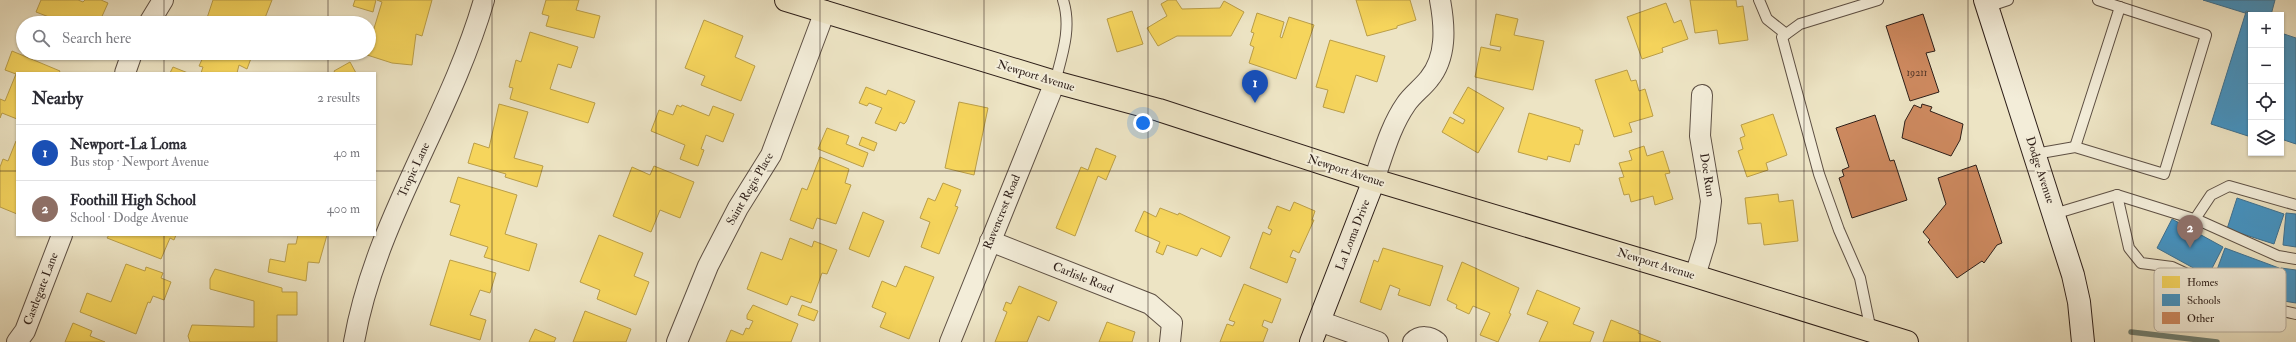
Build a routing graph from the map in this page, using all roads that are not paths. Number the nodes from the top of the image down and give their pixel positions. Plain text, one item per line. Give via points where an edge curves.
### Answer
1 (163, 0) edge
2 (484, 0) edge
3 (786, 0) edge
4 (1063, 0) edge
5 (1440, 0) edge
6 (1759, 0) edge
7 (1878, 0) edge
8 (2008, 0) edge
9 (2098, 0) edge
10 (1986, 4) edge
11 (827, 6) edge
12 (2120, 7) junction
13 (153, 16) edge
14 (1786, 34) junction
15 (130, 60) edge
16 (125, 72) edge
17 (1055, 82) junction
18 (1702, 96) dead end
19 (2075, 147) junction
20 (2035, 154) junction
21 (1374, 180) junction
22 (2117, 196) junction
23 (2296, 205) edge
24 (2054, 214) junction
25 (2195, 219) junction
26 (62, 236) edge
27 (990, 241) junction
28 (2296, 259) edge
29 (2174, 268) edge
30 (1695, 276) junction
31 (2286, 312) edge
32 (2296, 314) edge
33 (1319, 321) junction
34 (1871, 331) junction
35 (1171, 332) edge
36 (17, 342) edge
37 (354, 342) edge
38 (677, 342) edge
39 (950, 342) edge
40 (1311, 342) edge
41 (1378, 342) edge
42 (1413, 342) edge
43 (1437, 342) edge
44 (1906, 342) edge
45 (2083, 342) edge

1 - 13 street
2 - 37 street, Tropic Lane via 452,87 398,204 360,305
3 - 11 main road, Newport Avenue
4 - 17 lane via 1067,32
5 - 21 street, La Loma Drive via 1444,21 1442,54 1430,78 1406,104 1388,139
6 - 14 lane via 1767,20
7 - 14 lane via 1800,24
8 - 10 lane
9 - 12 lane
10 - 20 street, Dodge Avenue
11 - 17 main road, Newport Avenue
11 - 38 street, Saint Regis Place via 771,155 738,208 708,266
12 - 19 lane
12 - 19 lane via 2206,35 2164,174
14 - 34 lane via 1782,37 1819,174 1860,278
15 - 16 street
17 - 21 main road, Newport Avenue via 1159,110
17 - 27 street, Ravencrest Road
18 - 30 street, Doe Run via 1700,136 1711,201 1706,240
19 - 20 lane
20 - 24 street, Dodge Avenue
21 - 30 main road, Newport Avenue
21 - 33 street, La Loma Drive
22 - 24 lane
22 - 25 lane
22 - 29 lane via 2129,248 2141,263
23 - 25 lane via 2229,186 2211,195
24 - 45 street, Dodge Avenue via 2073,275
25 - 28 lane via 2278,256
26 - 36 street, Castlegate Lane via 25,331
27 - 35 street, Carlisle Road via 1150,304
27 - 39 street, Ravencrest Road
30 - 34 main road, Newport Avenue
31 - 32 lane
33 - 40 street, La Loma Drive
33 - 41 street
34 - 44 main road, Newport Avenue
42 - 43 street via 1422,337 1429,337

